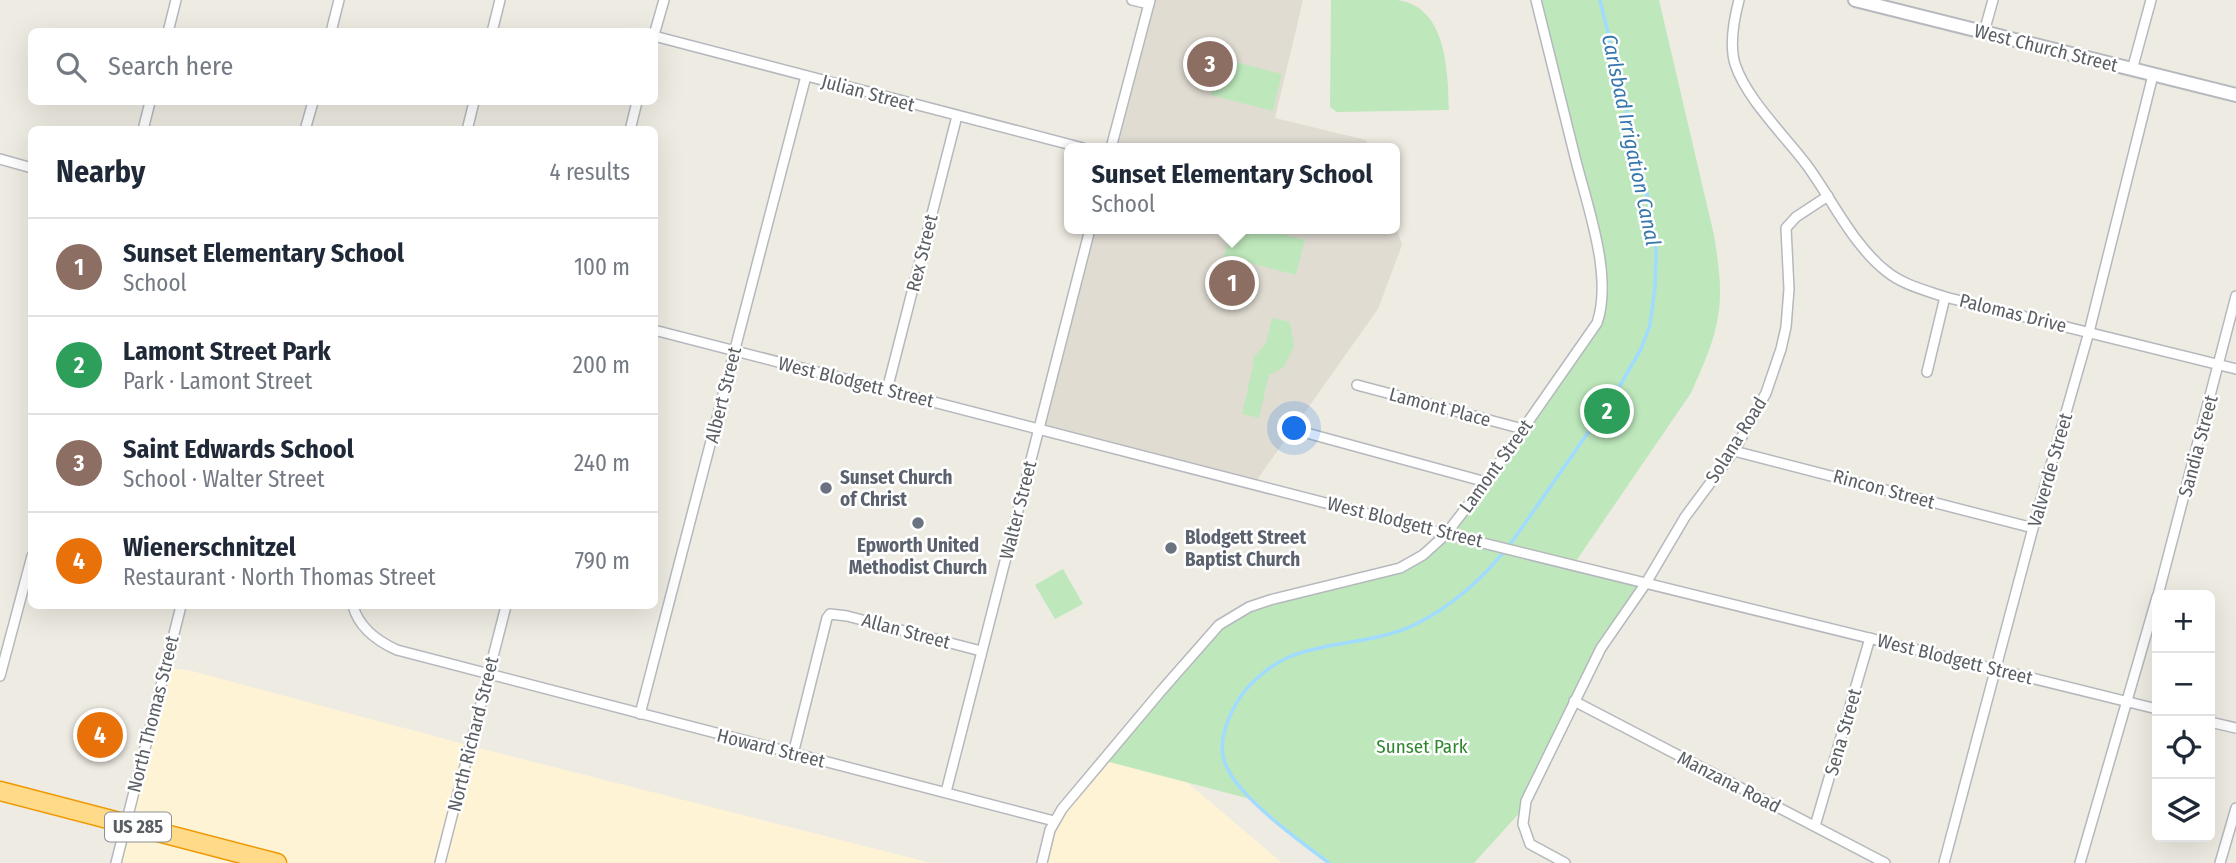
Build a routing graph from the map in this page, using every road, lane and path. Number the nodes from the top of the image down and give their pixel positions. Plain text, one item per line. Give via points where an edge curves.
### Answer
1 (176, 0) edge
2 (339, 0) edge
3 (500, 0) edge
4 (664, 0) edge
5 (1132, 0) edge
6 (1536, 0) edge
7 (1739, 0) edge
8 (1855, 0) edge
9 (1993, 0) edge
10 (2151, 0) edge
11 (1149, 2) edge
12 (1904, 6) edge
13 (169, 28) edge
14 (332, 28) edge
15 (493, 28) edge
16 (656, 28) edge
17 (1984, 32) junction
18 (658, 37) edge
19 (2132, 70) junction
20 (2153, 75) junction
21 (806, 76) junction
22 (2236, 95) edge
23 (149, 105) edge
24 (312, 105) edge
25 (473, 105) edge
26 (636, 105) edge
27 (957, 116) junction
28 (144, 126) edge
29 (306, 126) edge
30 (468, 126) edge
31 (631, 126) edge
32 (1064, 143) edge
33 (1112, 143) edge
34 (0, 159) edge
35 (28, 167) edge
36 (1828, 196) junction
37 (1089, 234) edge
38 (2236, 296) edge
39 (1945, 297) junction
40 (658, 331) edge
41 (2089, 332) junction
42 (734, 351) junction
43 (2219, 365) junction
44 (2236, 369) edge
45 (1927, 372) dead end
46 (1357, 385) dead end
47 (887, 390) junction
48 (1039, 429) junction
49 (1292, 429) dead end
50 (1523, 429) junction
51 (1734, 451) junction
52 (1486, 482) junction
53 (2033, 528) junction
54 (1446, 534) junction
55 (28, 571) edge
56 (1646, 583) junction
57 (2159, 590) edge
58 (180, 609) edge
59 (355, 609) edge
60 (505, 609) edge
61 (2152, 614) edge
62 (1870, 638) junction
63 (981, 652) junction
64 (1997, 669) junction
65 (488, 675) junction
66 (0, 676) edge
67 (1574, 701) junction
68 (2128, 702) junction
69 (2152, 708) edge
70 (640, 714) junction
71 (2215, 723) edge
72 (2236, 728) edge
73 (793, 754) junction
74 (0, 791) edge
75 (946, 792) junction
76 (2236, 808) edge
77 (1054, 821) junction
78 (126, 824) junction
79 (1815, 826) junction
80 (116, 863) edge
81 (277, 863) edge
82 (440, 863) edge
83 (1042, 863) edge
84 (1565, 863) edge
85 (1885, 863) edge
86 (1944, 863) edge
87 (2080, 863) edge
88 (2220, 863) edge

1 - 13 street
2 - 14 street
3 - 15 street
4 - 16 street
5 - 11 street
6 - 50 street, Lamont Street via 1590,215 1603,292 1597,324
7 - 36 street via 1733,42 1738,71
8 - 12 street, West Church Street
9 - 17 street
10 - 19 street
11 - 33 street
12 - 17 street, West Church Street
17 - 19 street, West Church Street
18 - 21 street, Julian Street
19 - 20 street, West Church Street
20 - 22 street, West Church Street
20 - 41 street, Valverde Street
21 - 27 street, Julian Street
21 - 42 street, Albert Street
23 - 28 street
24 - 29 street
25 - 30 street
26 - 31 street
27 - 32 street, Julian Street
27 - 47 street, Rex Street
34 - 35 street
36 - 39 street, Palomas Drive via 1885,271
36 - 51 street, Solana Road via 1786,228 1789,296 1782,349 1766,393
37 - 48 street, Walter Street
38 - 43 street, Sandia Street
39 - 41 street, Palomas Drive
39 - 45 street
40 - 42 street, West Blodgett Street
41 - 43 street, Palomas Drive
41 - 53 street, Valverde Street
42 - 47 street, West Blodgett Street
42 - 70 street, Albert Street
43 - 44 street, Palomas Drive
43 - 57 street, Sandia Street
46 - 50 street, Lamont Place
47 - 48 street, West Blodgett Street
48 - 54 street, West Blodgett Street
48 - 63 street, Walter Street
49 - 52 street
50 - 52 street, Lamont Street
51 - 53 street, Rincon Street
51 - 56 street, Solana Road via 1685,517
52 - 54 street, Lamont Street
53 - 64 street, Valverde Street
54 - 56 street, West Blodgett Street
54 - 77 street, Lamont Street via 1400,568 1270,600 1219,625
55 - 66 street
56 - 62 street, West Blodgett Street
56 - 67 street, Solana Road via 1601,648
58 - 78 street, North Thomas Street
59 - 65 street, Howard Street via 365,628 387,646
60 - 65 street, North Richard Street
61 - 68 street, Sandia Street
62 - 64 street, West Blodgett Street
62 - 79 street, Sena Street
63 - 73 street, Allan Street via 830,614
63 - 75 street, Walter Street
64 - 68 street, West Blodgett Street
64 - 86 street, Valverde Street
65 - 70 street, Howard Street
65 - 82 street, North Richard Street
67 - 79 street, Manzana Road
67 - 84 street, Solana Road via 1523,809 1530,844
68 - 69 street, West Blodgett Street
68 - 87 street, Sandia Street
70 - 73 street, Howard Street
71 - 72 street
73 - 75 street, Howard Street
74 - 78 highway, US 285
75 - 77 street, Howard Street
76 - 88 street
77 - 83 street, Lamont Street
78 - 80 street, North Thomas Street
78 - 81 highway, US 285
79 - 85 street, Manzana Road

